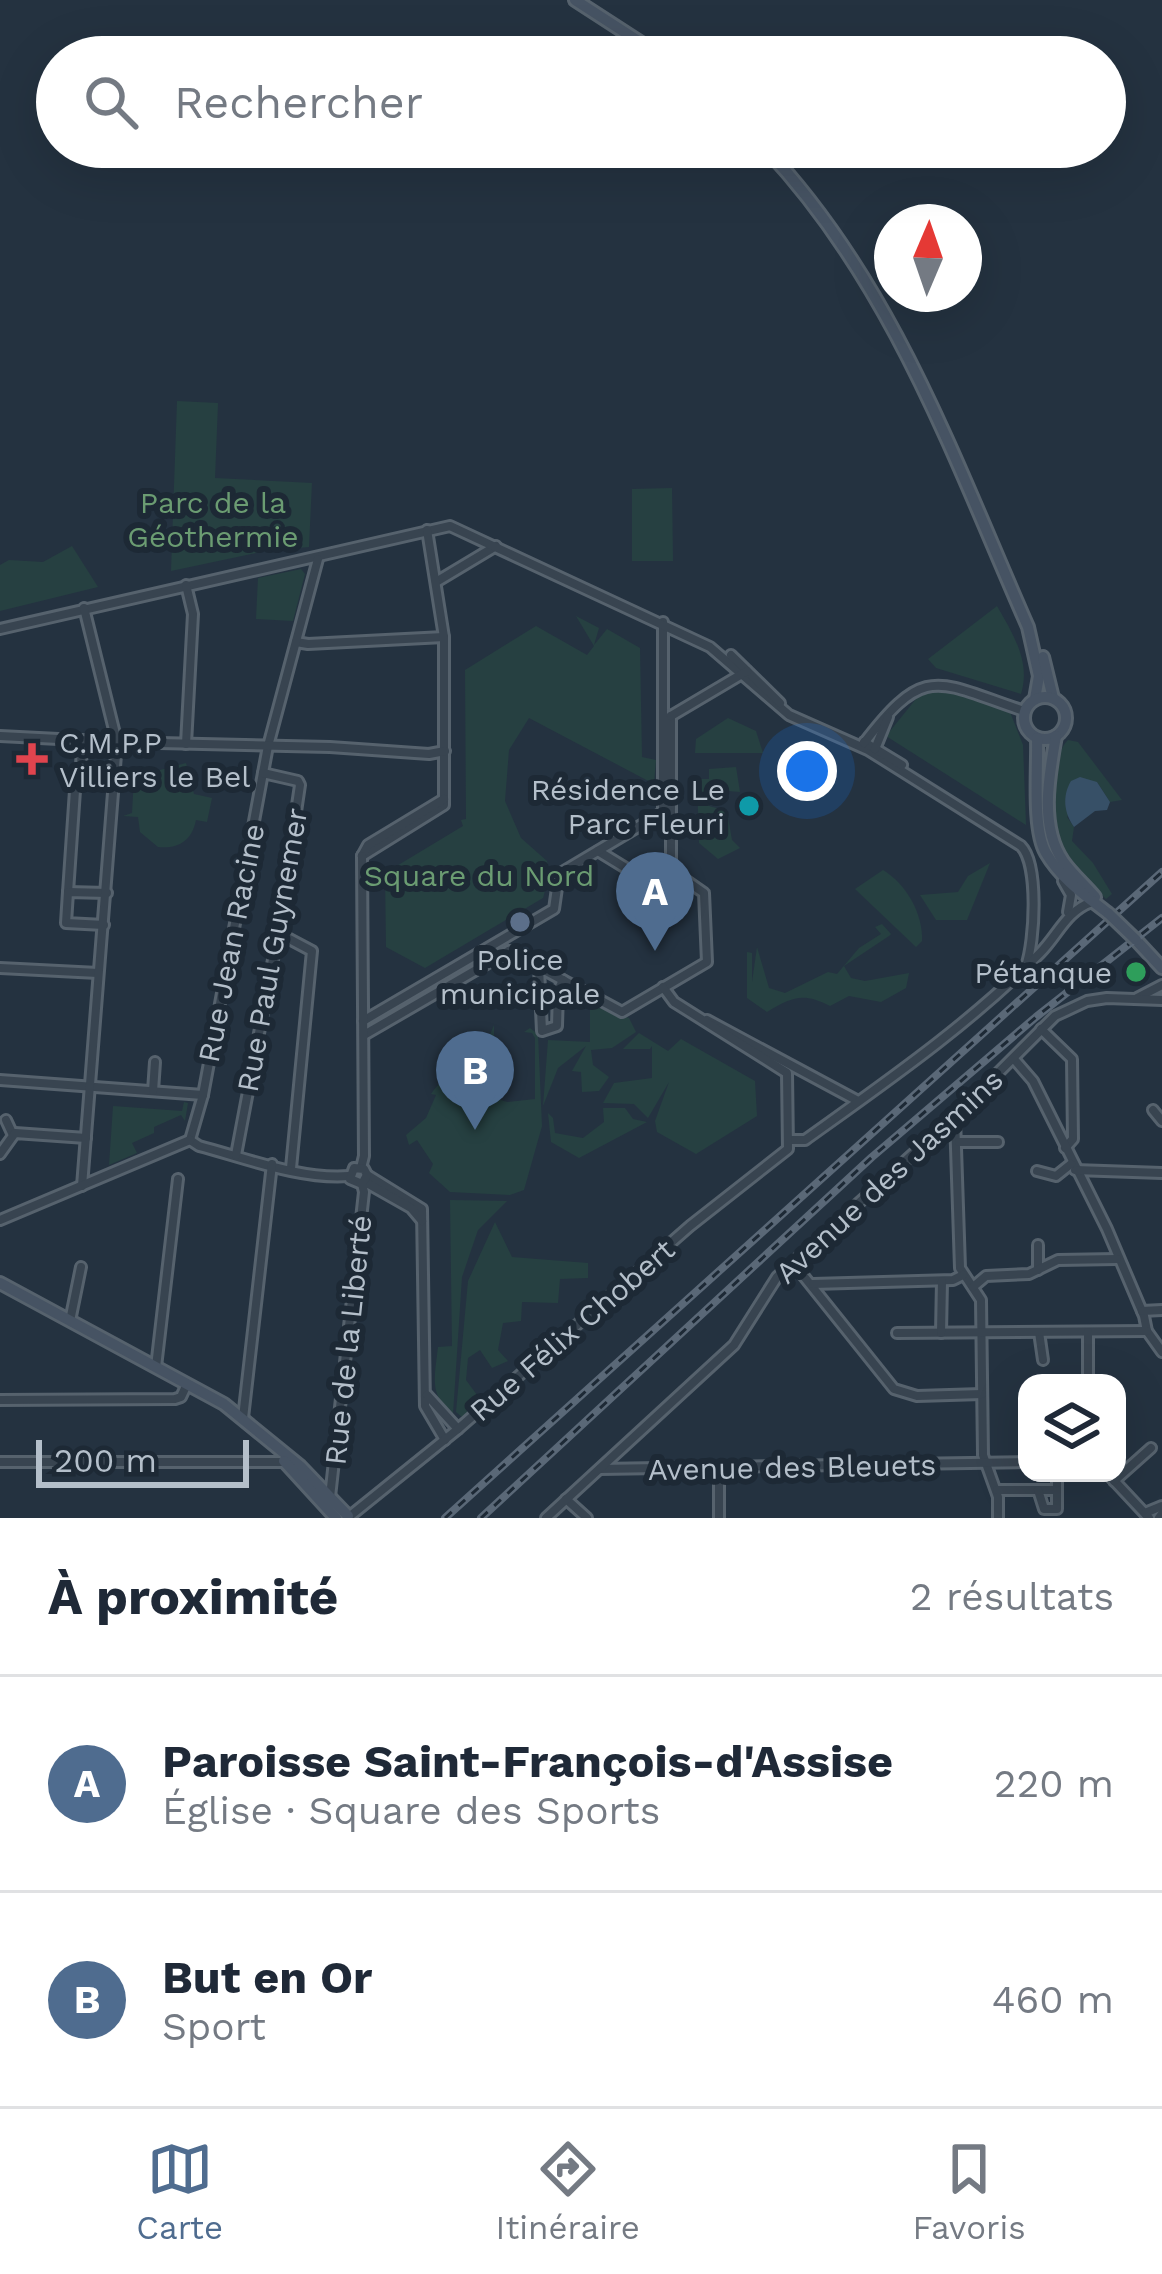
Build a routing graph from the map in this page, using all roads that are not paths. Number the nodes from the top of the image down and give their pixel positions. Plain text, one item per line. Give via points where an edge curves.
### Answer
1 (574, 0) edge
2 (630, 36) edge
3 (781, 168) edge
4 (427, 530) junction
5 (496, 546) junction
6 (318, 559) junction
7 (436, 581) junction
8 (186, 585) junction
9 (84, 608) junction
10 (663, 623) junction
11 (1028, 627) junction
12 (0, 629) edge
13 (444, 637) junction
14 (296, 642) junction
15 (746, 672) junction
16 (1053, 698) junction
17 (1035, 699) junction
18 (1024, 711) junction
19 (667, 716) junction
20 (0, 736) edge
21 (1056, 736) junction
22 (1036, 738) junction
23 (82, 740) junction
24 (117, 742) junction
25 (186, 744) junction
26 (268, 746) junction
27 (870, 746) junction
28 (445, 751) junction
29 (81, 769) junction
30 (116, 771) junction
31 (263, 773) junction
32 (667, 812) junction
33 (598, 851) junction
34 (1047, 854) junction
35 (671, 871) junction
36 (1077, 884) junction
37 (68, 892) junction
38 (107, 893) junction
39 (1092, 902) junction
40 (1076, 909) junction
41 (1106, 912) junction
42 (1065, 920) junction
43 (104, 925) junction
44 (278, 932) junction
45 (510, 937) junction
46 (1137, 942) junction
47 (1036, 949) junction
48 (509, 951) junction
49 (1162, 958) edge
50 (0, 968) edge
51 (539, 968) junction
52 (1162, 968) edge
53 (98, 973) junction
54 (563, 980) junction
55 (1162, 986) edge
56 (664, 987) junction
57 (1133, 999) junction
58 (1162, 1000) edge
59 (362, 1022) junction
60 (1040, 1029) junction
61 (363, 1036) junction
62 (1014, 1059) junction
63 (155, 1062) dead end
64 (789, 1068) junction
65 (0, 1080) edge
66 (90, 1087) junction
67 (153, 1091) junction
68 (202, 1095) junction
69 (859, 1102) junction
70 (1153, 1110) dead end
71 (955, 1116) junction
72 (6, 1120) dead end
73 (1162, 1121) edge
74 (12, 1133) junction
75 (86, 1138) junction
76 (190, 1140) junction
77 (789, 1140) junction
78 (959, 1142) junction
79 (998, 1142) dead end
80 (1065, 1148) junction
81 (0, 1154) edge
82 (236, 1155) junction
83 (272, 1164) junction
84 (1074, 1166) junction
85 (291, 1168) junction
86 (1037, 1171) dead end
87 (1162, 1173) edge
88 (363, 1177) junction
89 (178, 1179) dead end
90 (82, 1186) junction
91 (0, 1220) edge
92 (1038, 1245) dead end
93 (1117, 1259) junction
94 (794, 1264) junction
95 (81, 1267) dead end
96 (1038, 1271) junction
97 (963, 1275) junction
98 (942, 1281) junction
99 (0, 1283) edge
100 (811, 1284) junction
101 (973, 1287) junction
102 (1162, 1310) edge
103 (1142, 1311) junction
104 (69, 1322) junction
105 (1147, 1331) junction
106 (982, 1332) junction
107 (1039, 1332) junction
108 (1088, 1332) junction
109 (897, 1333) dead end
110 (941, 1333) junction
111 (1162, 1352) edge
112 (1043, 1360) dead end
113 (156, 1367) junction
114 (1088, 1374) edge
115 (187, 1384) junction
116 (427, 1393) junction
117 (982, 1394) junction
118 (0, 1400) edge
119 (242, 1418) junction
120 (254, 1427) junction
121 (458, 1430) junction
122 (445, 1440) junction
123 (1151, 1448) dead end
124 (0, 1462) edge
125 (285, 1462) junction
126 (1018, 1462) edge
127 (985, 1464) junction
128 (1126, 1466) edge
129 (719, 1467) junction
130 (599, 1468) junction
131 (303, 1469) junction
132 (1057, 1482) edge
133 (1115, 1482) edge
134 (996, 1490) junction
135 (1038, 1490) junction
136 (1057, 1490) junction
137 (330, 1498) junction
138 (566, 1499) junction
139 (1161, 1512) edge
140 (1147, 1516) edge
141 (348, 1518) edge
142 (546, 1518) edge
143 (587, 1518) edge
144 (718, 1518) edge
145 (998, 1518) edge

1 - 2 main road
3 - 11 main road via 889,317
4 - 5 street via 450,526
4 - 6 street
4 - 7 street
5 - 7 street
5 - 10 street
6 - 8 street
6 - 14 street, Rue Jean Racine
7 - 13 street
8 - 9 street
8 - 25 street via 193,614
9 - 12 street
9 - 24 street
10 - 15 street via 714,644
10 - 19 street
11 - 16 main road
11 - 17 main road via 1037,657
13 - 14 street
13 - 28 street
14 - 26 street, Rue Jean Racine
15 - 19 street
15 - 27 street via 789,716
16 - 17 main road
16 - 21 main road via 1066,719
17 - 18 main road
18 - 22 main road
18 - 27 street via 934,684 908,692
19 - 32 street
20 - 23 street
21 - 22 main road
21 - 36 main road via 1049,823
22 - 34 main road
23 - 24 street
23 - 29 street
24 - 25 street
24 - 30 street
25 - 26 street
26 - 28 street
26 - 31 street, Rue Jean Racine
27 - 47 street via 999,827 1030,857
28 - 59 street, Rue de la Liberté via 442,810 362,856
29 - 30 street
29 - 37 street
30 - 38 street
31 - 44 street, Rue Paul Guynemer via 300,785
31 - 68 street, Rue Jean Racine
32 - 33 street
32 - 35 street
33 - 35 street via 626,869
33 - 45 street via 559,874 554,909
34 - 36 main road
34 - 42 street via 1071,896
35 - 56 street via 704,892 707,962
36 - 39 main road
36 - 40 street
36 - 41 main road
37 - 38 street
37 - 43 street via 66,923
38 - 43 street
39 - 40 street
39 - 41 main road
40 - 42 street
41 - 46 main road, bridge
42 - 47 street
43 - 53 street
44 - 82 street, Rue Paul Guynemer
44 - 85 street via 312,951
45 - 48 street
45 - 59 street
46 - 49 main road
46 - 52 main road
47 - 69 street via 996,995
48 - 51 street
48 - 61 street
50 - 53 street
51 - 54 street
51 - 54 street via 542,1031 556,1026
53 - 66 street
54 - 56 street via 622,1012
55 - 57 street
56 - 64 street via 674,1002
57 - 58 street, Avenue des Jasmins
57 - 60 street, Avenue des Jasmins via 1087,1001
59 - 61 street, Rue de la Liberté
60 - 62 street, Avenue des Jasmins
60 - 80 street via 1072,1059 1073,1139
61 - 88 street, Rue de la Liberté
62 - 71 street, Avenue des Jasmins
62 - 80 street
63 - 67 street
64 - 69 street
64 - 77 street
65 - 66 street
66 - 67 street
66 - 75 street
67 - 68 street
68 - 76 street, Rue Jean Racine
69 - 77 street via 806,1140
70 - 73 street
71 - 78 street
71 - 94 street, Avenue des Jasmins
72 - 74 street
74 - 75 street
74 - 81 street
75 - 90 street
76 - 82 street
76 - 90 street
77 - 121 street, Rue Félix Chobert via 783,1157 690,1226
78 - 79 street
78 - 97 street
80 - 84 street
82 - 83 street
83 - 85 street
83 - 119 street
84 - 86 street via 1062,1174
84 - 87 street
84 - 93 street
85 - 88 street via 352,1182
88 - 116 street via 417,1213 423,1228
88 - 137 street, Rue de la Liberté
89 - 113 street
90 - 91 street
92 - 96 street
93 - 96 street via 1058,1260
93 - 103 street
94 - 100 street
94 - 130 street, Avenue des Jasmins via 766,1291 734,1345
95 - 104 street
96 - 101 street via 990,1275
97 - 98 street
97 - 101 street
98 - 100 street
98 - 110 street
99 - 104 main road
100 - 117 street via 894,1389
101 - 106 street
102 - 103 street
103 - 105 street
104 - 113 main road
105 - 108 street
105 - 111 street
106 - 107 street
106 - 110 street
106 - 117 street
107 - 108 street
107 - 112 street
108 - 114 street
109 - 110 street
113 - 115 main road
115 - 118 street via 175,1400
115 - 119 main road
116 - 121 street
116 - 122 street via 425,1406
117 - 127 street
119 - 120 main road
120 - 125 main road
120 - 131 main road
121 - 122 street, Rue Félix Chobert
122 - 141 street, Rue Félix Chobert
123 - 128 street
124 - 125 street
125 - 131 street
125 - 141 main road
126 - 127 street, Avenue des Bleuets
127 - 129 street, Avenue des Bleuets
127 - 134 street
129 - 130 street, Avenue des Bleuets
129 - 144 street
130 - 138 street, Avenue des Jasmins
131 - 137 main road
132 - 136 street
133 - 140 street
134 - 135 street
134 - 145 street
135 - 136 street
135 - 136 street via 1044,1509 1057,1509
137 - 141 main road
138 - 142 street, Avenue des Jasmins
138 - 143 street
139 - 140 street

